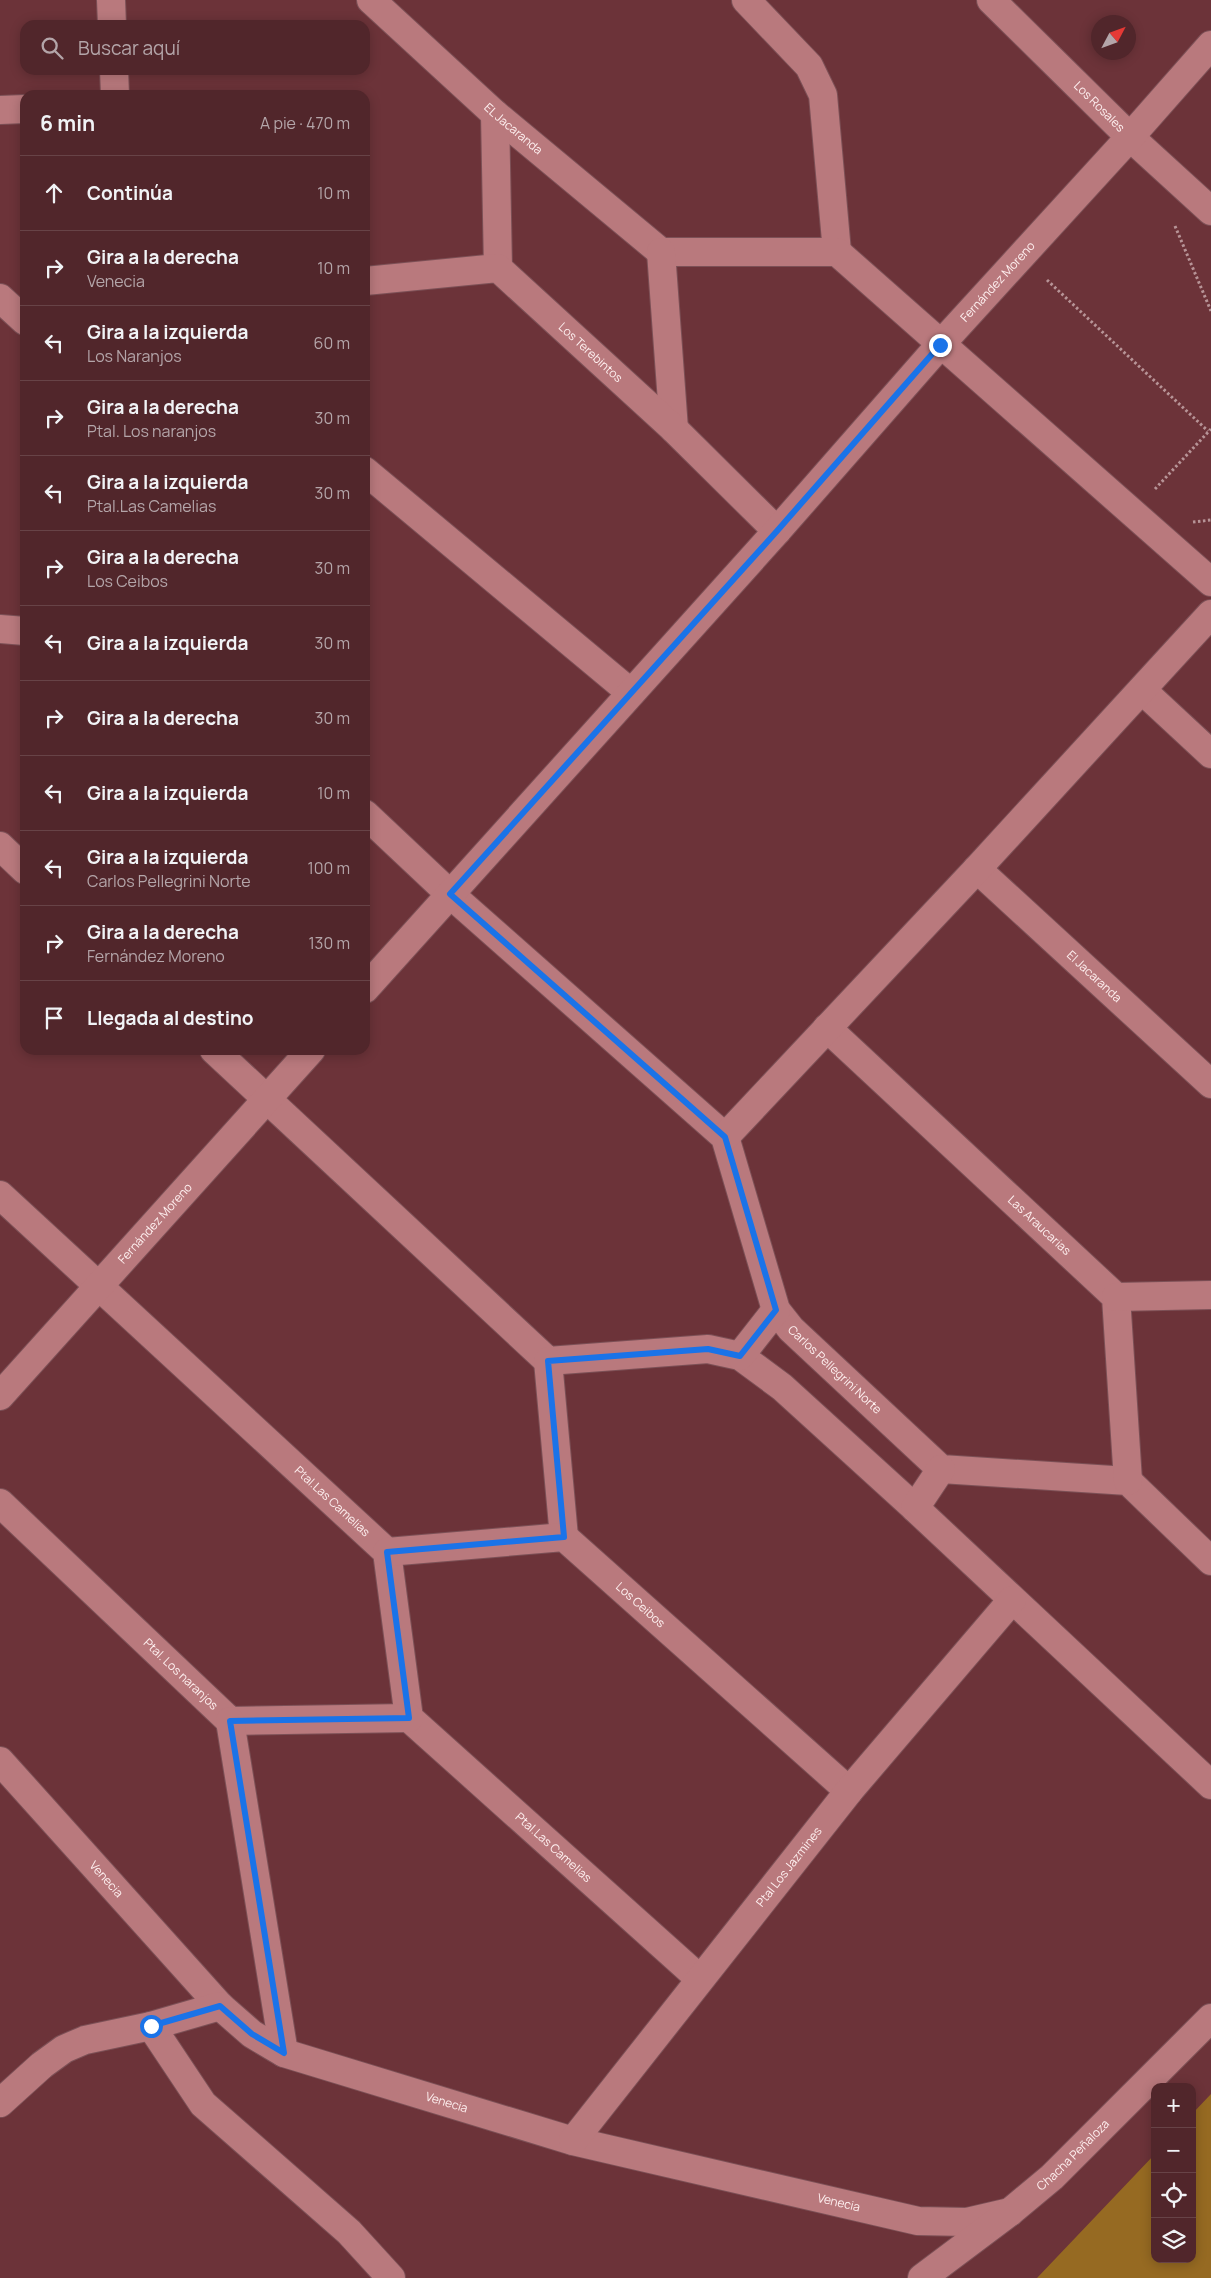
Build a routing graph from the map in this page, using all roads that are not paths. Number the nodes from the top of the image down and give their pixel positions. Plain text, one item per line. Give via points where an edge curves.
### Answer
1 (111, 0) edge
2 (371, 0) edge
3 (746, 0) edge
4 (991, 0) edge
5 (112, 20) edge
6 (1211, 45) edge
7 (114, 75) edge
8 (115, 90) edge
9 (20, 109) edge
10 (0, 110) edge
11 (495, 114) junction
12 (1130, 137) junction
13 (1211, 211) edge
14 (661, 252) junction
15 (837, 252) junction
16 (498, 268) junction
17 (370, 281) edge
18 (0, 298) edge
19 (20, 316) edge
20 (940, 345) junction
21 (674, 429) junction
22 (370, 475) edge
23 (777, 531) junction
24 (1211, 582) edge
25 (1211, 614) edge
26 (0, 629) edge
27 (20, 631) edge
28 (1142, 690) junction
29 (630, 692) junction
30 (1211, 754) edge
31 (370, 819) edge
32 (0, 846) edge
33 (20, 865) edge
34 (978, 869) junction
35 (450, 894) junction
36 (370, 983) edge
37 (827, 1028) junction
38 (219, 1055) edge
39 (306, 1055) edge
40 (1211, 1084) edge
41 (266, 1100) junction
42 (725, 1137) junction
43 (0, 1196) edge
44 (98, 1288) junction
45 (1211, 1295) edge
46 (1116, 1297) junction
47 (776, 1310) junction
48 (740, 1356) junction
49 (548, 1361) junction
50 (0, 1396) edge
51 (940, 1469) junction
52 (1128, 1481) junction
53 (0, 1504) edge
54 (915, 1508) junction
55 (564, 1537) junction
56 (387, 1552) junction
57 (1211, 1561) edge
58 (1012, 1600) junction
59 (409, 1718) junction
60 (230, 1721) junction
61 (0, 1760) edge
62 (1211, 1785) edge
63 (849, 1791) junction
64 (700, 1979) junction
65 (220, 2006) junction
66 (1211, 2018) edge
67 (151, 2026) junction
68 (284, 2053) junction
69 (0, 2103) edge
70 (573, 2141) junction
71 (1010, 2212) junction
72 (391, 2278) edge
73 (922, 2278) edge

1 - 5 street
2 - 11 street, EL Jacaranda
3 - 15 street via 809,66 823,95
4 - 12 street, Los Rosales
6 - 12 street, Fernández Moreno
7 - 8 street
9 - 10 street
11 - 14 street, EL Jacaranda
11 - 16 street
12 - 13 street, Los Rosales
12 - 20 street, Fernández Moreno
14 - 15 street
14 - 21 street
15 - 20 street
16 - 17 street
16 - 21 street, Los Terebintos
18 - 19 street
20 - 23 street, Fernández Moreno
20 - 24 street
21 - 23 street, Los Terebintos
22 - 29 street
23 - 29 street, Fernández Moreno
25 - 28 street
26 - 27 street
28 - 30 street
28 - 34 street
29 - 35 street, Fernández Moreno
31 - 35 street
32 - 33 street
34 - 37 street
34 - 40 street, El Jacaranda
35 - 36 street, Fernández Moreno
35 - 42 street
37 - 42 street
37 - 46 street, Las Araucarias
38 - 41 street
39 - 41 street, Fernández Moreno
41 - 44 street, Fernández Moreno
41 - 49 street
42 - 47 street, Carlos Pellegrini Norte
43 - 44 street, Ptal.Las Camelias
44 - 50 street, Fernández Moreno
44 - 56 street, Ptal.Las Camelias
45 - 46 street
46 - 52 street
47 - 48 street
47 - 51 street, Carlos Pellegrini Norte via 791,1329
48 - 49 street via 708,1349
48 - 54 street via 782,1387
49 - 55 street
51 - 52 street
51 - 54 street
52 - 57 street
53 - 60 street, Ptal. Los naranjos
54 - 58 street
55 - 56 street
55 - 63 street, Los Ceibos
56 - 59 street
58 - 62 street
58 - 63 street, Ptal Los Jazmines
59 - 60 street
59 - 64 street, Ptal.Las Camelias
60 - 68 street
61 - 65 street, Venecia
63 - 64 street, Ptal Los Jazmines
64 - 70 street, Ptal Los Jazmines
65 - 67 street
65 - 68 street, Venecia via 252,2034
66 - 71 street, Chacha Peñaloza via 1052,2177
67 - 69 street via 86,2040 64,2049
67 - 72 street via 203,2104 348,2232
68 - 70 street, Venecia
70 - 71 street, Venecia via 918,2221 967,2222
71 - 73 street, Chacha Peñaloza

